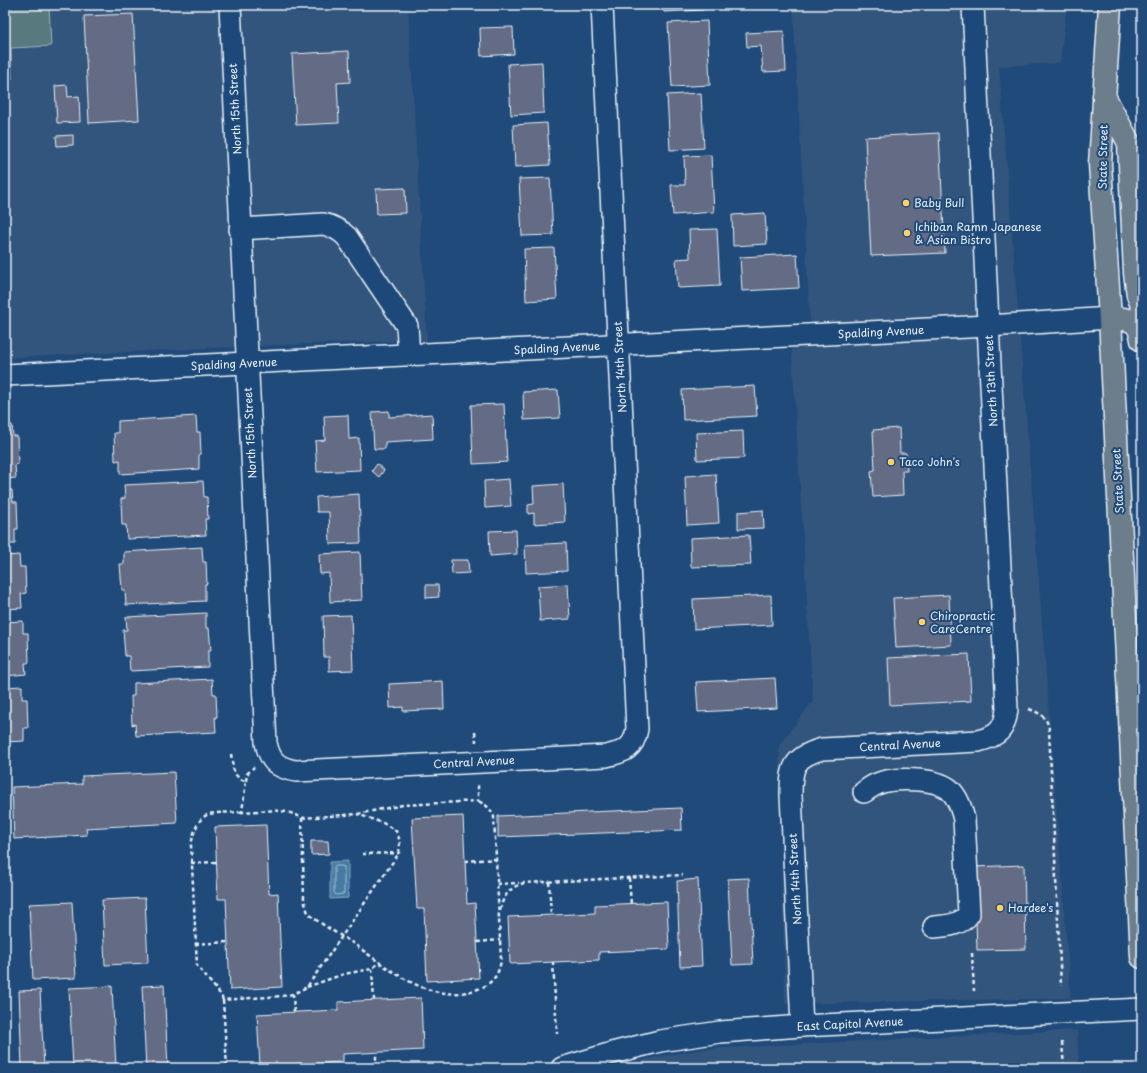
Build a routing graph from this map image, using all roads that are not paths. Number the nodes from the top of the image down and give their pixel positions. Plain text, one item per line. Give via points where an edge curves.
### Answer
1 (230, 5) edge
2 (602, 5) edge
3 (974, 5) edge
4 (1110, 5) edge
5 (1104, 96) junction
6 (240, 229) junction
7 (1142, 306) edge
8 (1110, 318) junction
9 (988, 326) junction
10 (1142, 340) edge
11 (619, 345) junction
12 (409, 355) junction
13 (247, 363) junction
14 (5, 375) edge
15 (1130, 723) junction
16 (637, 729) joint
17 (978, 740) joint
18 (822, 749) joint
19 (1142, 768) edge
20 (296, 771) joint
21 (864, 792) dead end
22 (934, 927) dead end
23 (1142, 957) edge
24 (1142, 1009) edge
25 (802, 1026) junction
26 (562, 1068) edge

1 - 6 street, North 15th Street
2 - 11 street, North 14th Street
3 - 9 street, North 13th Street
4 - 5 main road, State Street
5 - 7 main road via 1129,143 1135,273
5 - 8 main road, State Street via 1100,164
6 - 12 street via 323,224 333,226 342,232 348,237 407,326
6 - 13 street, North 15th Street
8 - 9 street, Spalding Avenue
8 - 10 main road via 1129,319 1136,324
8 - 15 main road, State Street
9 - 11 street, Spalding Avenue
9 - 17 street, North 13th Street via 1006,720 991,738
11 - 12 street, Spalding Avenue
11 - 16 street, North 14th Street
12 - 13 street, Spalding Avenue
13 - 14 street, Spalding Avenue
13 - 20 street, North 15th Street via 266,742 268,752 278,766
15 - 19 main road
15 - 23 main road, State Street
16 - 20 street, Central Avenue via 635,740 628,749 606,756
17 - 18 street, Central Avenue
18 - 25 street, North 14th Street via 802,757 794,766 791,777
21 - 22 street via 878,783 887,781 931,781 948,789 962,808 969,914 955,924
24 - 25 street, East Capitol Avenue
25 - 26 street, East Capitol Avenue via 691,1036 633,1048

